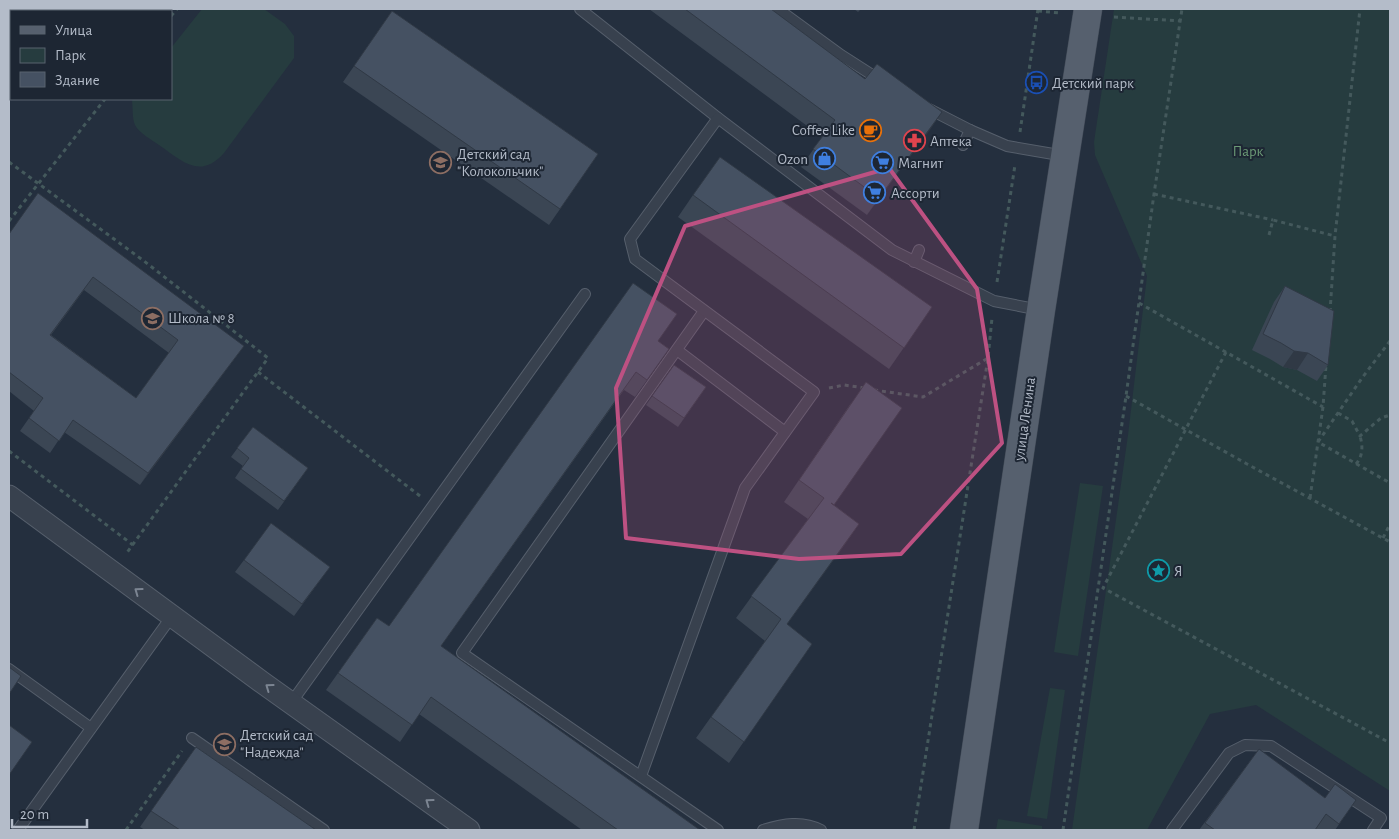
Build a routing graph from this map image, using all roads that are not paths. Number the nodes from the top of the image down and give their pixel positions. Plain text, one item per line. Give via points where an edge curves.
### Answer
1 (580, 9) edge
2 (778, 9) edge
3 (1088, 9) edge
4 (791, 13) edge
5 (886, 83) edge
6 (917, 103) edge
7 (718, 118) junction
8 (970, 130) junction
9 (963, 145) dead end
10 (1065, 156) junction
11 (919, 250) dead end
12 (914, 262) junction
13 (585, 294) dead end
14 (1041, 310) junction
15 (704, 311) junction
16 (677, 350) junction
17 (785, 432) junction
18 (9, 496) edge
19 (172, 616) junction
20 (9, 669) edge
21 (291, 703) junction
22 (91, 728) junction
23 (192, 738) road end
24 (640, 776) junction
25 (18, 830) edge
26 (324, 830) edge
27 (469, 830) edge
28 (718, 830) edge
29 (763, 830) edge
30 (821, 830) edge
31 (964, 830) edge
32 (1172, 830) edge
33 (1373, 830) edge

1 - 7 lane
2 - 4 lane
3 - 10 main road, улица Ленина
4 - 5 lane via 841,55
6 - 8 lane
7 - 12 lane via 892,250
7 - 15 lane via 630,239 635,259
8 - 9 lane
8 - 10 lane via 1018,148
10 - 14 main road, улица Ленина
11 - 12 lane
12 - 14 lane via 994,301
13 - 21 lane
14 - 31 main road, улица Ленина
15 - 16 lane
15 - 17 lane via 814,392
16 - 17 lane
16 - 24 lane via 462,653
17 - 24 lane via 745,488
19 -> 18 street
21 -> 19 street
19 - 22 lane
20 - 22 lane
27 -> 21 street
22 - 25 lane
23 - 26 lane
24 - 28 lane
29 - 30 lane via 788,823 812,825
32 - 33 lane via 1229,752 1245,745 1271,746 1381,818

